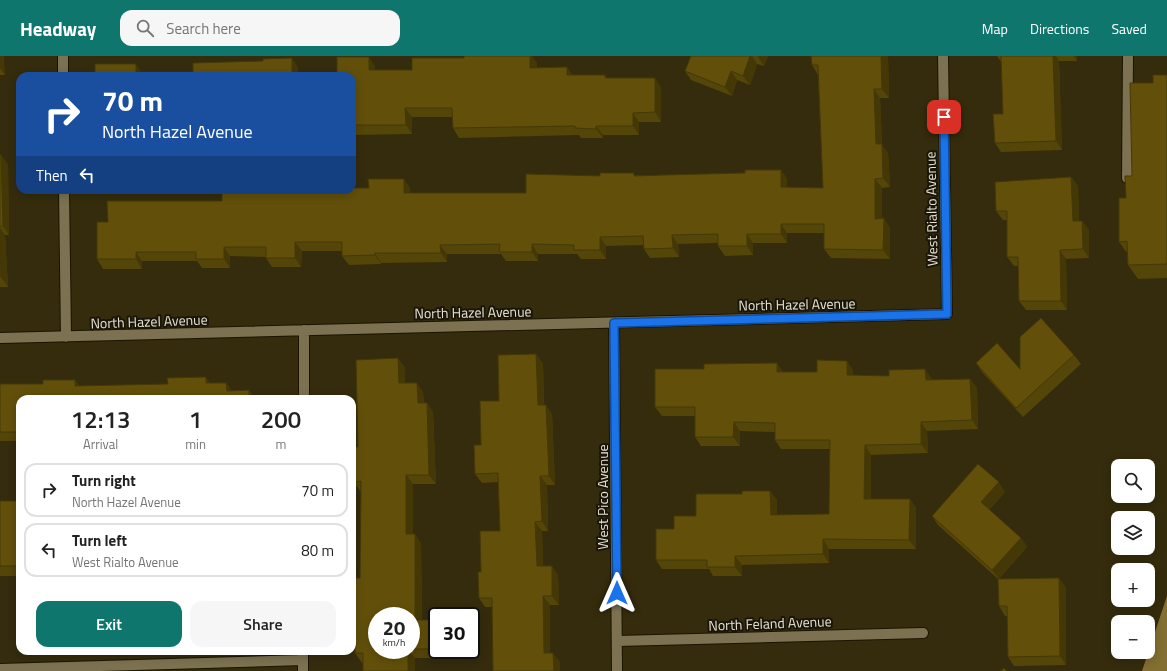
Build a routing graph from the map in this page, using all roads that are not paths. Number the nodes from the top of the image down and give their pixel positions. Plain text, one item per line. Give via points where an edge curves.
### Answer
1 (63, 56) edge
2 (943, 56) edge
3 (1128, 56) edge
4 (63, 72) edge
5 (1127, 178) edge
6 (64, 194) edge
7 (947, 314) joint
8 (614, 323) junction
9 (304, 330) junction
10 (66, 337) junction
11 (0, 338) edge
12 (304, 395) edge
13 (923, 633) dead end
14 (617, 641) junction
15 (303, 656) edge
16 (0, 669) edge
17 (303, 671) edge
18 (618, 671) edge

1 - 4 street
2 - 7 street, West Rialto Avenue
3 - 5 street
6 - 10 street
7 - 8 street, North Hazel Avenue
8 - 9 street, North Hazel Avenue
8 - 14 street, West Pico Avenue
9 - 10 street, North Hazel Avenue
9 - 12 street
10 - 11 street, North Hazel Avenue
13 - 14 street, North Feland Avenue
14 - 18 street, West Pico Avenue
15 - 16 street
15 - 17 street

